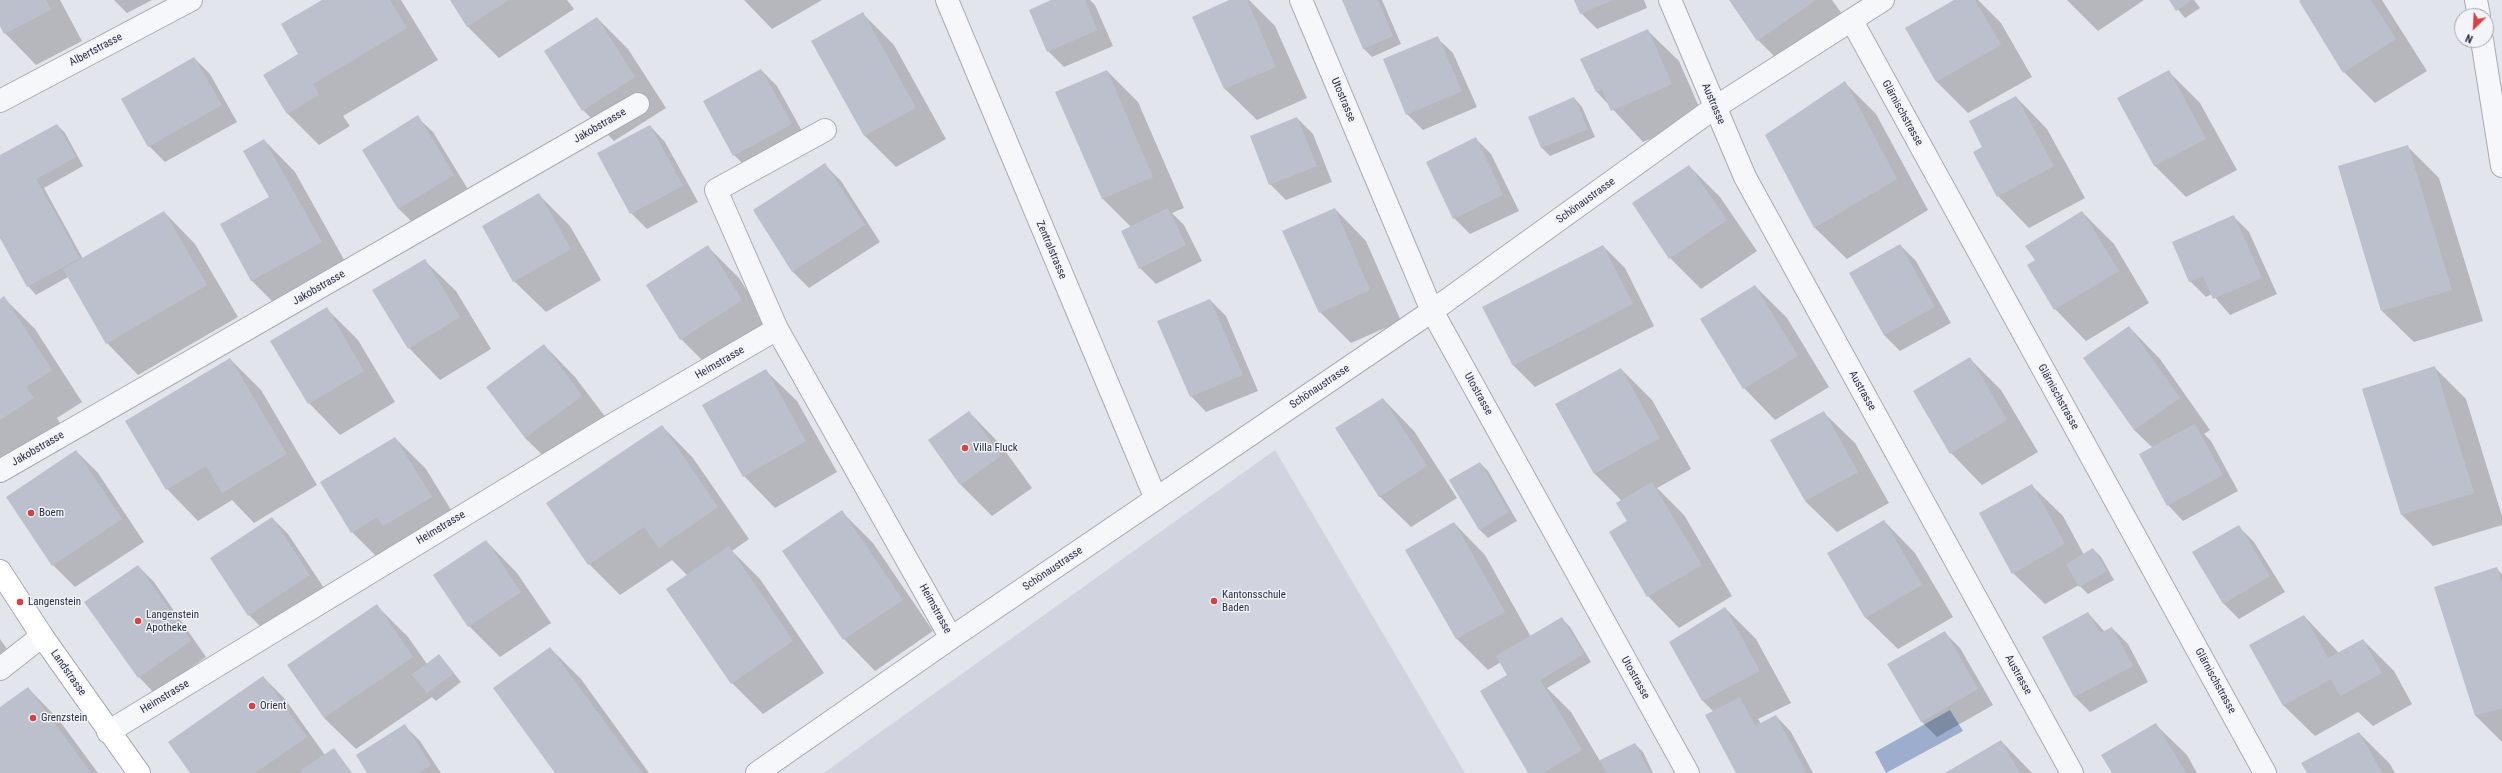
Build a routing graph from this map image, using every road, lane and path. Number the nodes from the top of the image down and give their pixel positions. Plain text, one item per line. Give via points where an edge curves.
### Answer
1 (191, 0) edge
2 (947, 0) edge
3 (1301, 0) edge
4 (1670, 0) edge
5 (1883, 0) edge
6 (1852, 21) junction
7 (2483, 48) edge
8 (0, 100) edge
9 (638, 104) dead end
10 (1714, 108) junction
11 (825, 130) dead end
12 (2502, 166) edge
13 (1432, 311) junction
14 (777, 329) junction
15 (0, 471) edge
16 (1156, 500) junction
17 (0, 571) edge
18 (42, 636) junction
19 (951, 638) junction
20 (0, 668) edge
21 (108, 732) junction
22 (139, 773) edge
23 (757, 773) edge
24 (1688, 773) edge
25 (2072, 773) edge
26 (2265, 773) edge

1 - 8 street, Albertstrasse
2 - 16 street, Zentralstrasse
3 - 13 street, Utostrasse
4 - 10 street, Austrasse
5 - 6 street, Schönaustrasse
6 - 10 street, Schönaustrasse
6 - 26 street, Glärnischstrasse
7 - 12 street
9 - 15 street, Jakobstrasse
10 - 13 street, Schönaustrasse
10 - 25 street, Austrasse via 1745,177
11 - 14 street, Heimstrasse via 716,190
13 - 16 street, Schönaustrasse
13 - 24 street, Utostrasse
14 - 19 street, Heimstrasse
14 - 21 street, Heimstrasse via 600,432
16 - 19 street, Schönaustrasse
17 - 18 main road, Landstrasse
18 - 20 street
18 - 21 main road, Landstrasse
19 - 23 street, Schönaustrasse
21 - 22 main road, Landstrasse

